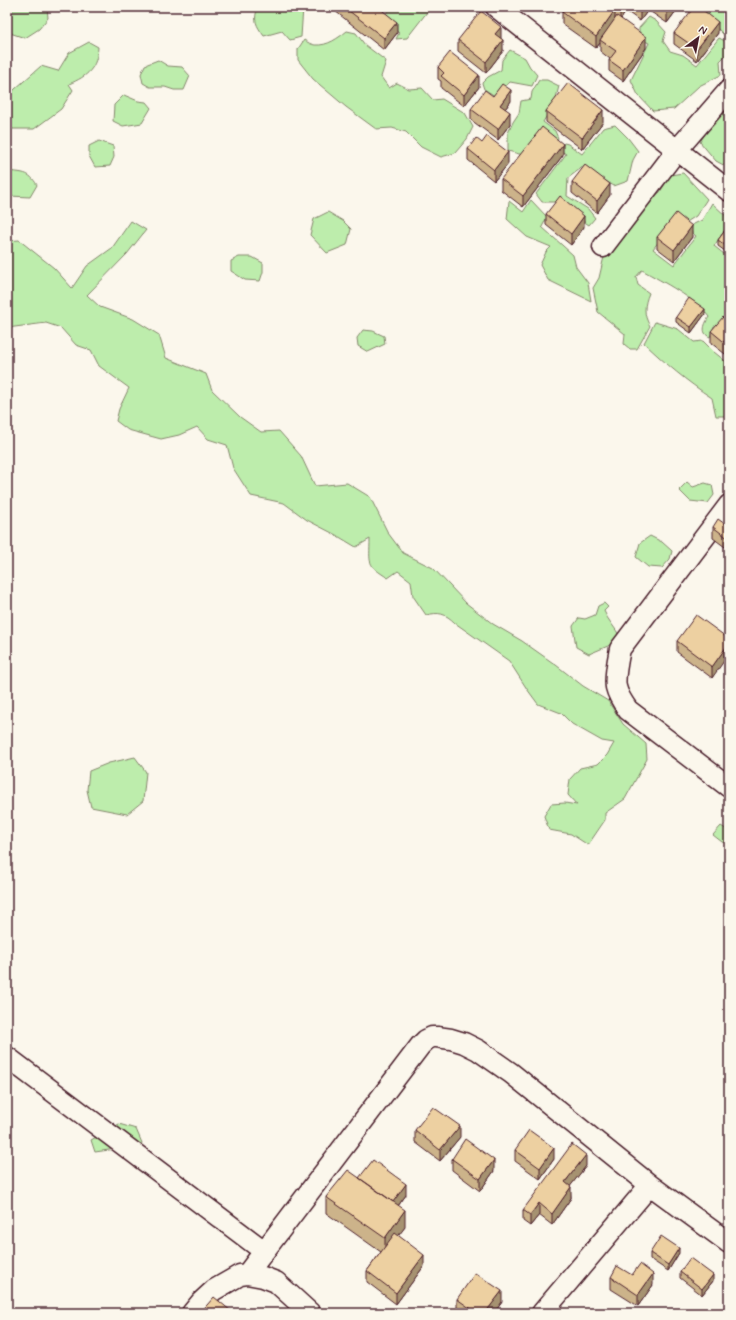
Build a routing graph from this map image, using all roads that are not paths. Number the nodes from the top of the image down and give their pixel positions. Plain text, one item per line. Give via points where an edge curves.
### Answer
1 (496, 7) edge
2 (729, 90) edge
3 (677, 150) junction
4 (729, 191) edge
5 (602, 247) dead end
6 (729, 505) edge
7 (729, 787) edge
8 (7, 1057) edge
9 (650, 1185) junction
10 (729, 1243) edge
11 (264, 1251) junction
12 (246, 1274) junction
13 (192, 1313) edge
14 (310, 1313) edge
15 (542, 1313) edge

1 - 3 street
2 - 3 street
3 - 4 street
3 - 5 street
6 - 7 street via 620,649 616,687 628,710
8 - 11 street
9 - 10 street
9 - 11 street via 511,1073 478,1050 451,1039 432,1037 420,1046
9 - 15 street
11 - 12 street
12 - 13 street via 214,1290
12 - 14 street via 276,1282

